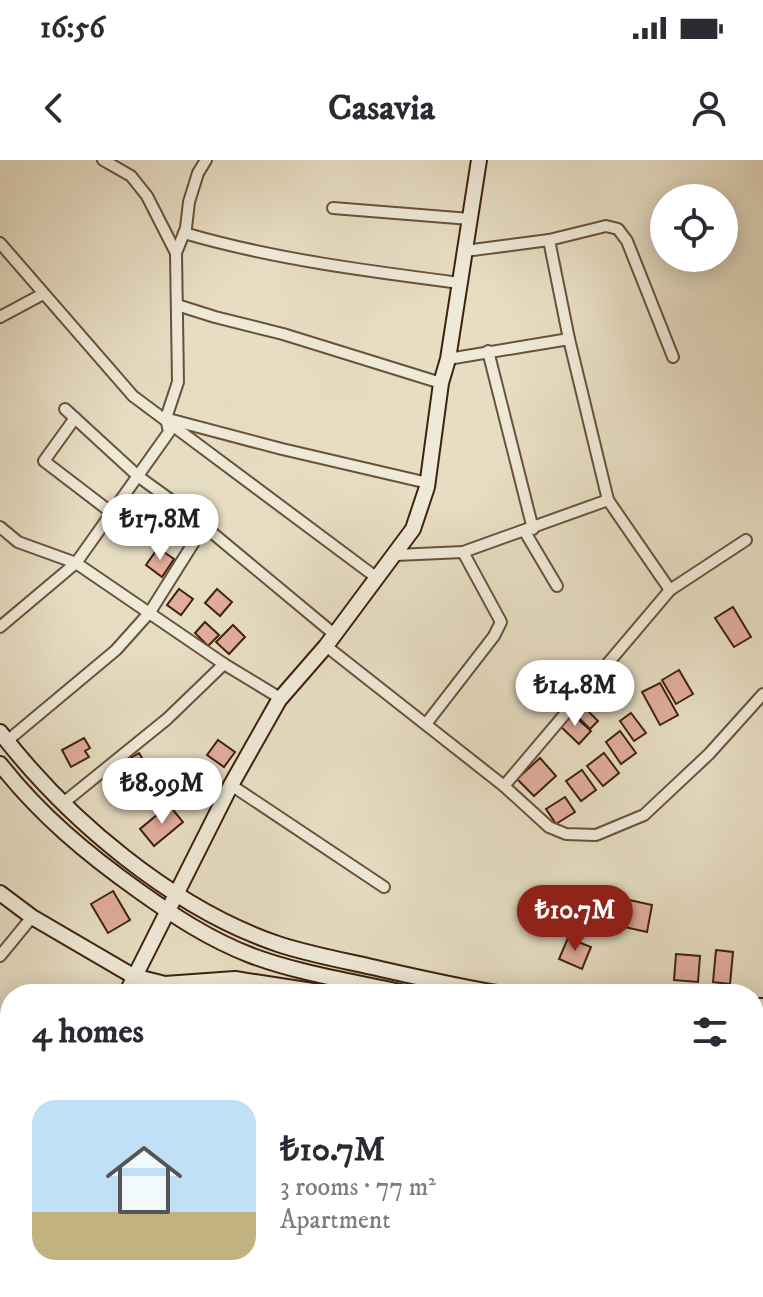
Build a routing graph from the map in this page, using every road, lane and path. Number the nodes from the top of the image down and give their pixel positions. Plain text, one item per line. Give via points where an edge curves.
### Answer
1 (103, 160) edge
2 (206, 160) edge
3 (479, 160) edge
4 (333, 208) dead end
5 (470, 219) junction
6 (184, 233) junction
7 (549, 240) junction
8 (0, 243) edge
9 (465, 251) junction
10 (176, 253) junction
11 (460, 283) junction
12 (43, 294) junction
13 (177, 305) junction
14 (0, 317) edge
15 (569, 339) junction
16 (488, 351) junction
17 (673, 357) dead end
18 (448, 359) junction
19 (441, 383) junction
20 (65, 409) dead end
21 (75, 418) junction
22 (166, 418) junction
23 (139, 477) junction
24 (428, 483) junction
25 (608, 500) junction
26 (112, 513) junction
27 (204, 526) junction
28 (0, 527) edge
29 (529, 530) junction
30 (746, 540) dead end
31 (463, 552) junction
32 (396, 555) junction
33 (76, 563) junction
34 (377, 578) junction
35 (557, 586) dead end
36 (670, 590) junction
37 (150, 612) junction
38 (0, 627) edge
39 (330, 640) junction
40 (224, 664) junction
41 (763, 694) edge
42 (280, 698) junction
43 (426, 724) junction
44 (4, 736) edge
45 (0, 764) edge
46 (231, 785) junction
47 (504, 786) junction
48 (62, 804) junction
49 (384, 887) dead end
50 (175, 892) junction
51 (0, 893) edge
52 (166, 910) junction
53 (32, 917) junction
54 (0, 956) edge
55 (133, 976) junction
56 (130, 984) edge
57 (165, 984) edge
58 (165, 984) edge
59 (267, 984) edge
60 (368, 984) edge
61 (453, 984) edge

1 - 10 street via 131,176 147,196
2 - 6 street via 189,202
3 - 5 street
4 - 5 street
5 - 9 street
6 - 10 street
6 - 11 street via 236,248
7 - 9 street
7 - 15 street
7 - 17 street via 606,226 624,234
8 - 12 street
9 - 11 street
10 - 13 street
11 - 18 street
12 - 14 street
12 - 22 street via 133,396
13 - 19 street
13 - 22 street via 178,382
15 - 16 street
15 - 25 street
16 - 18 street
16 - 29 street
18 - 19 street
19 - 24 street
20 - 21 street
21 - 23 street
21 - 26 street via 44,461
22 - 23 street via 169,432
22 - 24 street
22 - 34 street
23 - 26 street
23 - 27 street
24 - 32 street via 413,529
25 - 29 street
25 - 36 street
26 - 33 street
27 - 37 street
27 - 39 street
28 - 33 street via 18,542
29 - 31 street
29 - 35 street
30 - 36 street
31 - 32 street
31 - 43 street via 501,622
32 - 34 street
33 - 37 street
33 - 38 street
34 - 39 street
36 - 47 street
37 - 40 street
37 - 44 street via 116,650
39 - 42 street
39 - 43 street
40 - 42 street
40 - 48 street via 167,719
41 - 47 street via 644,815 602,833 566,834 549,827
42 - 46 street
43 - 47 street
44 - 48 street
45 - 52 street via 70,839
46 - 49 street
46 - 50 street
48 - 50 street
50 - 52 street
50 - 61 street via 277,943
51 - 53 street
52 - 55 street
52 - 60 street via 253,956
53 - 54 street
53 - 55 street
55 - 56 street
55 - 57 street
58 - 59 street via 235,979

